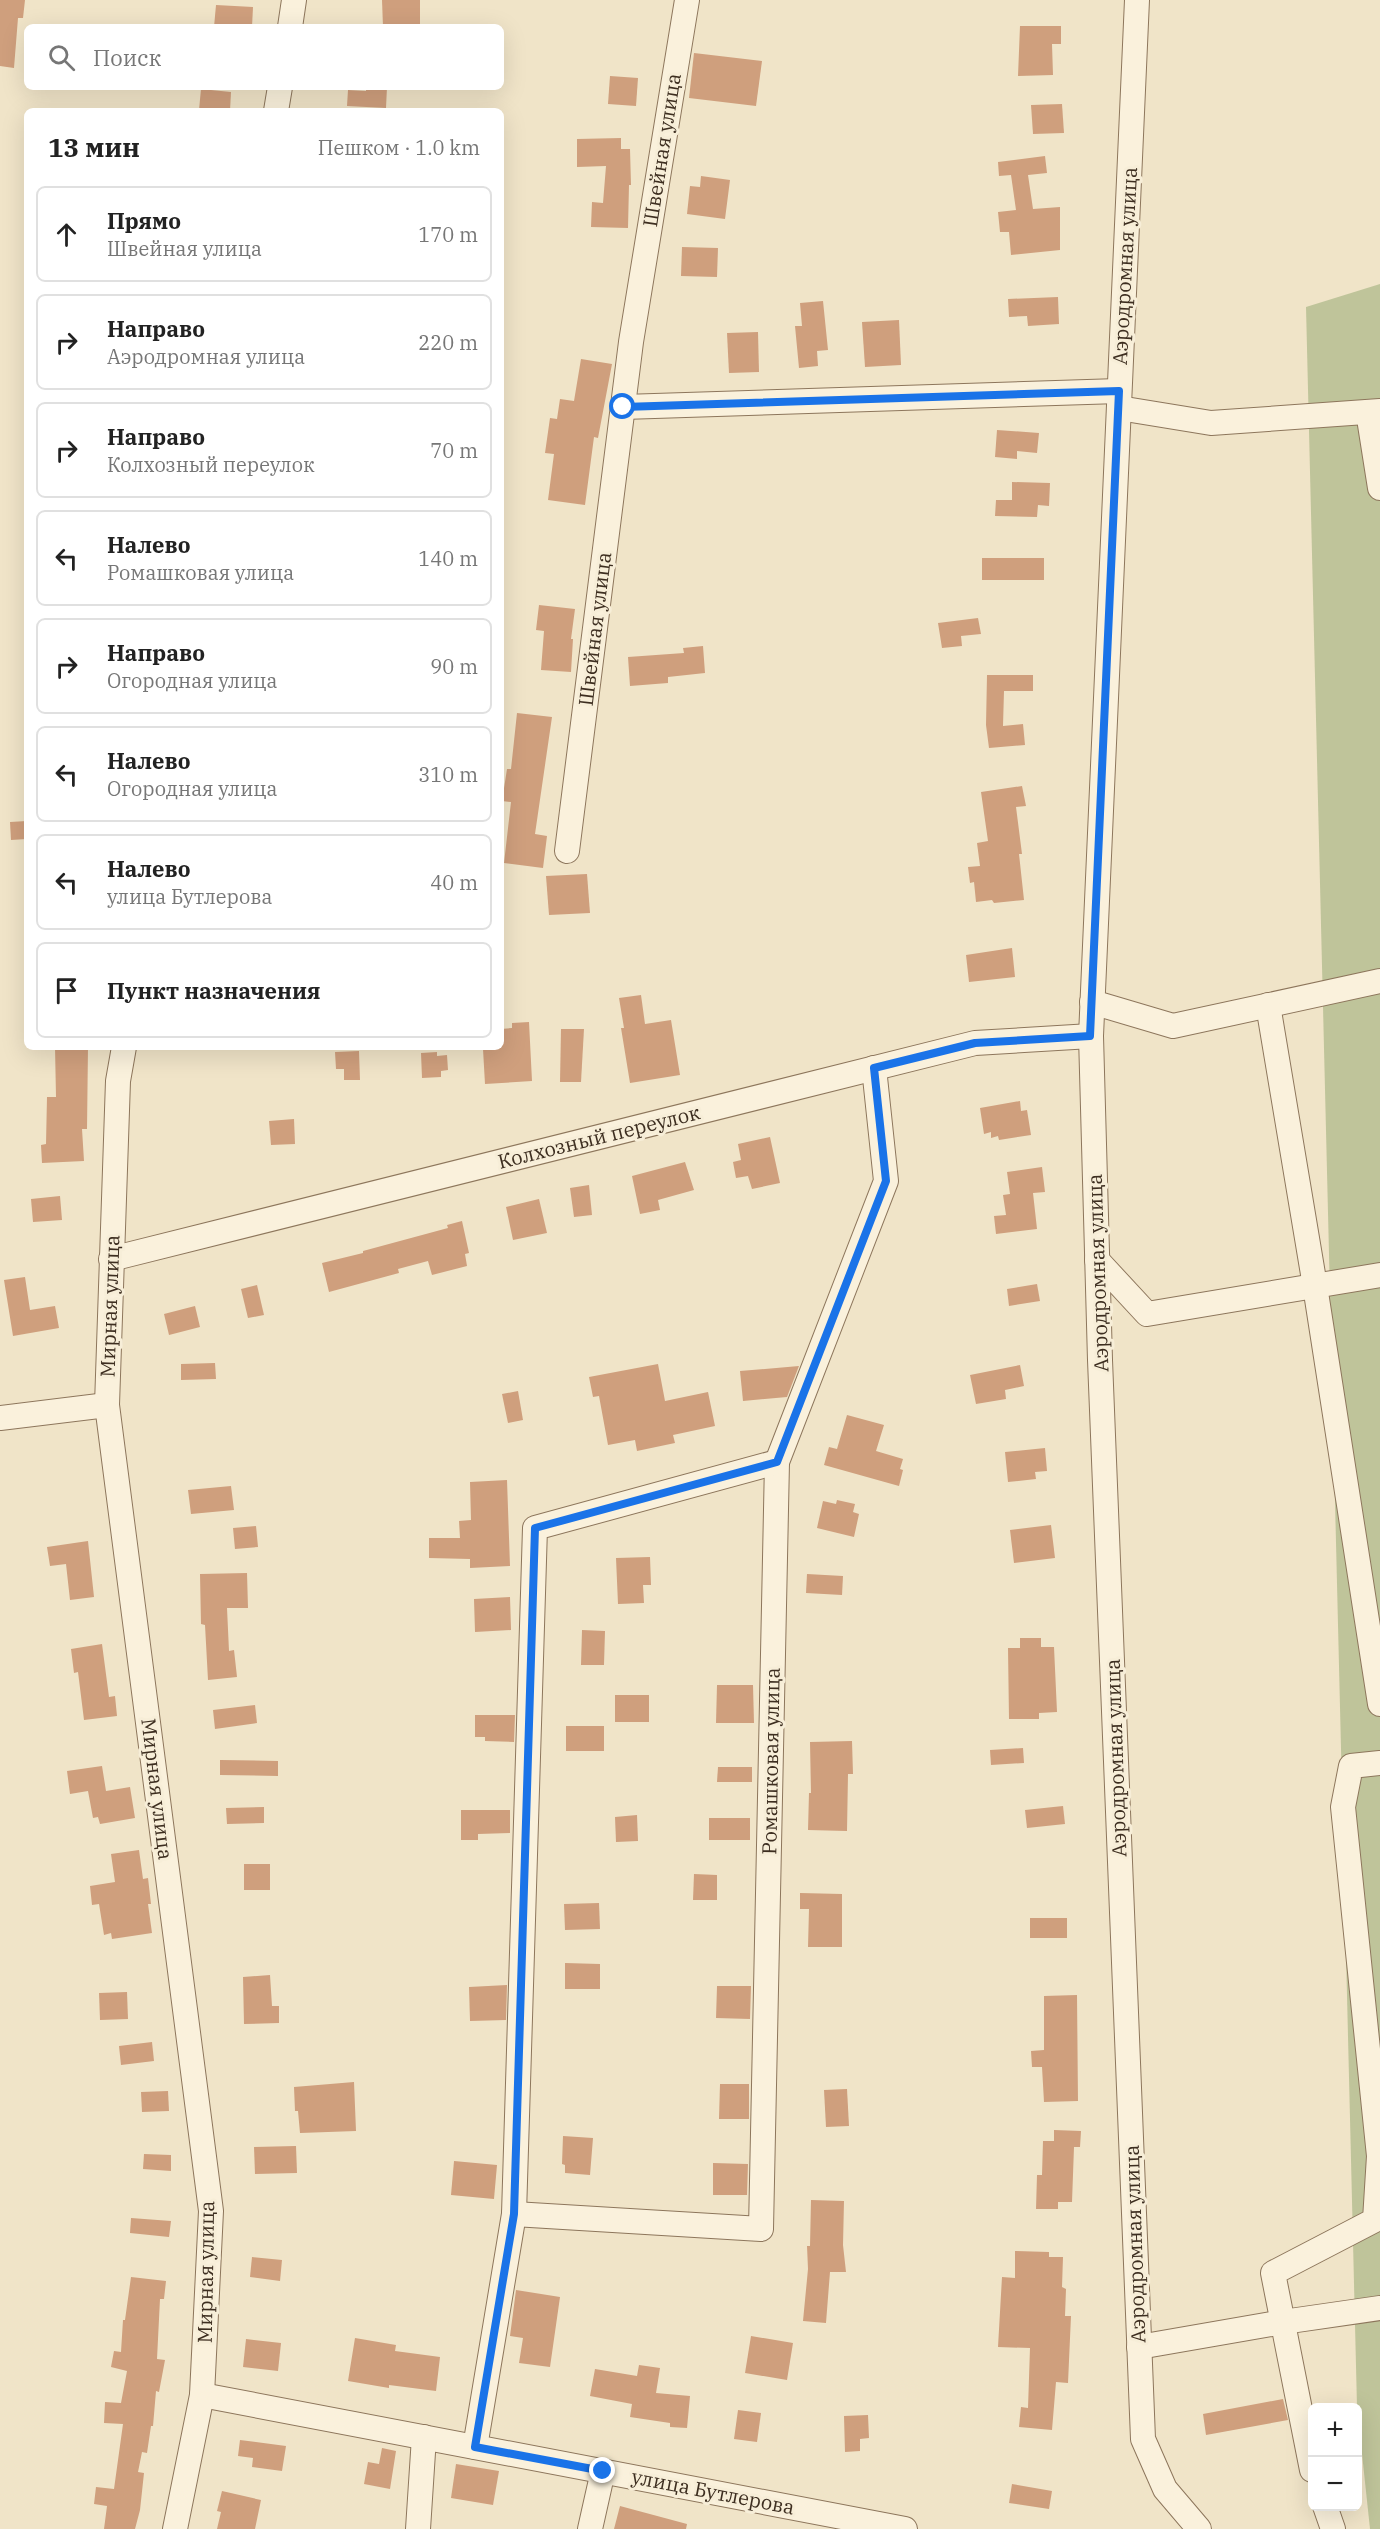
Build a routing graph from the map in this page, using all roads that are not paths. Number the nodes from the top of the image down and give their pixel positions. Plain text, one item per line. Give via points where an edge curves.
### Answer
1 (294, 0) edge
2 (687, 0) edge
3 (1137, 0) edge
4 (290, 24) edge
5 (280, 90) edge
6 (276, 108) edge
7 (1119, 399) junction
8 (623, 407) junction
9 (1374, 411) edge
10 (1380, 488) edge
11 (567, 851) dead end
12 (1380, 981) edge
13 (1092, 1002) junction
14 (1268, 1005) junction
15 (1090, 1036) junction
16 (123, 1050) edge
17 (874, 1068) junction
18 (111, 1259) junction
19 (1097, 1260) junction
20 (1380, 1275) edge
21 (1315, 1286) junction
22 (107, 1404) junction
23 (0, 1418) edge
24 (777, 1462) junction
25 (1380, 1704) edge
26 (1380, 1763) edge
27 (514, 2214) junction
28 (1380, 2308) edge
29 (1283, 2322) junction
30 (1139, 2347) junction
31 (202, 2395) junction
32 (424, 2437) junction
33 (475, 2447) junction
34 (1309, 2457) edge
35 (603, 2471) junction
36 (1327, 2511) edge
37 (844, 2523) edge
38 (175, 2529) edge
39 (418, 2529) edge
40 (590, 2529) edge
41 (906, 2529) edge
42 (1198, 2529) edge
43 (1333, 2529) edge

1 - 4 street
2 - 8 street, Швейная улица
3 - 7 street, Аэродромная улица
5 - 6 street
7 - 8 street
7 - 9 street via 1211,423
7 - 13 street, Аэродромная улица
8 - 11 street, Швейная улица
9 - 10 street
12 - 14 street
13 - 14 street via 1173,1026
13 - 15 street, Аэродромная улица
14 - 21 street
15 - 17 street, Колхозный переулок via 975,1043
15 - 19 street, Аэродромная улица
16 - 18 street, Мирная улица via 118,1082
17 - 18 street, Колхозный переулок
17 - 24 street, Ромашковая улица via 886,1181
18 - 22 street, Мирная улица
19 - 21 street via 1147,1314
19 - 30 street, Аэродромная улица
20 - 21 street
21 - 25 street
22 - 23 street
22 - 31 street, Мирная улица via 211,2211
24 - 27 street via 535,1528
24 - 27 street, Ромашковая улица via 761,2229
26 - 29 street via 1351,1766 1343,1808 1379,2156 1375,2220 1273,2273
27 - 33 street
28 - 29 street
29 - 30 street
29 - 34 street
30 - 42 street, Аэродромная улица via 1143,2439 1166,2489
31 - 32 street, улица Бутлерова
31 - 38 street, Мирная улица
32 - 33 street, улица Бутлерова
32 - 39 street
33 - 35 street, улица Бутлерова
35 - 37 street, улица Бутлерова
35 - 40 street
36 - 43 street
37 - 41 street, улица Бутлерова

